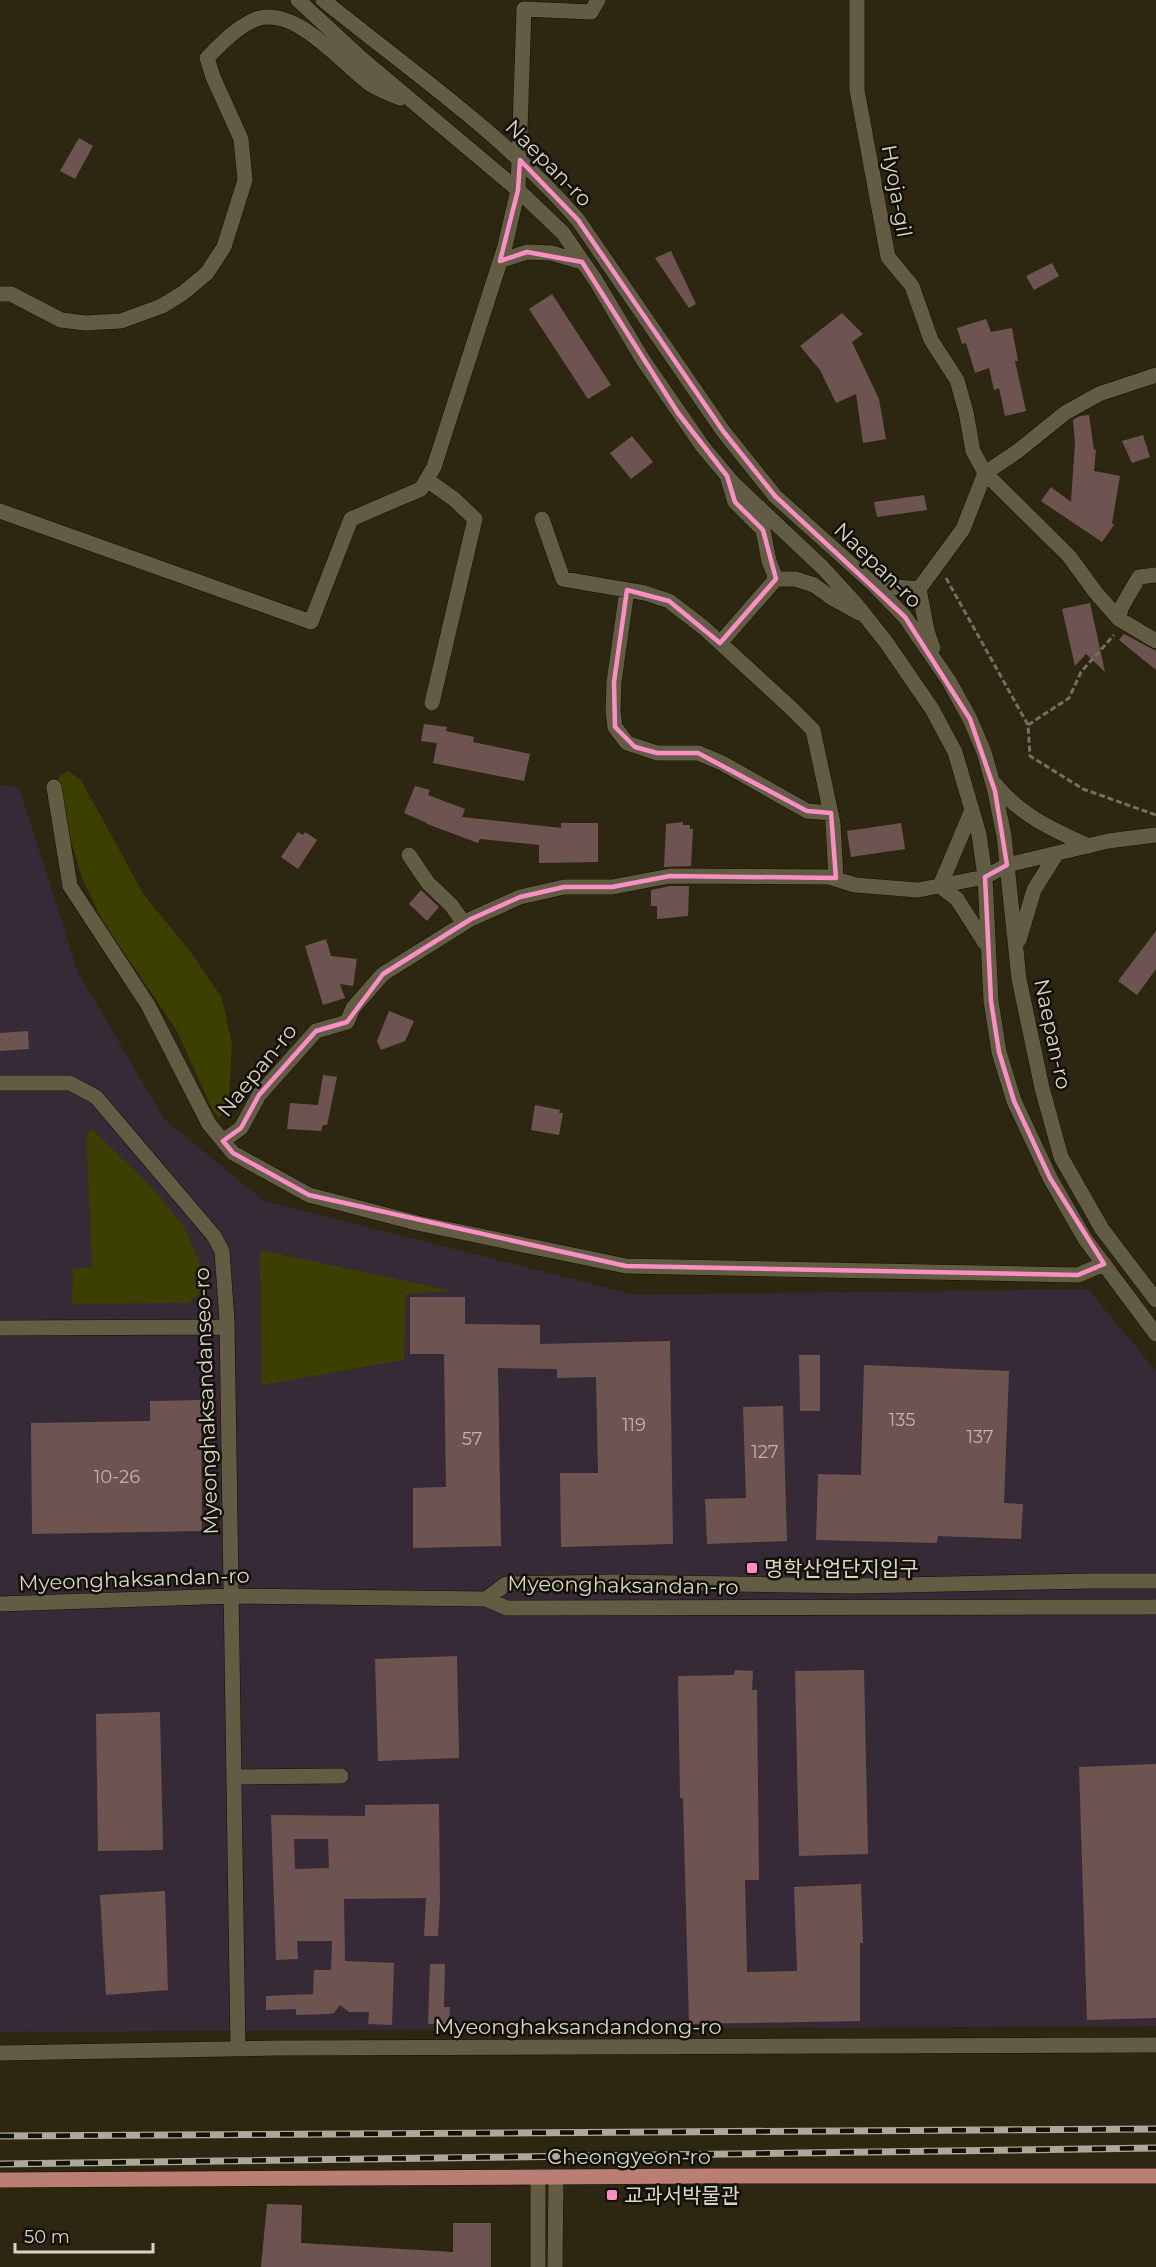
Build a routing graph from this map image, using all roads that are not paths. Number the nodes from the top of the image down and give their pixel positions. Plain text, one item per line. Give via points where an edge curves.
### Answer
1 (298, 0) edge
2 (323, 0) edge
3 (598, 0) edge
4 (857, 0) edge
5 (417, 106) junction
6 (520, 160) junction
7 (518, 190) junction
8 (500, 261) junction
9 (582, 261) junction
10 (0, 294) edge
11 (1156, 375) edge
12 (985, 473) junction
13 (727, 476) junction
14 (427, 480) junction
15 (0, 511) edge
16 (542, 519) dead end
17 (1156, 575) edge
18 (776, 579) junction
19 (874, 585) junction
20 (919, 589) junction
21 (627, 590) junction
22 (866, 617) junction
23 (1119, 620) junction
24 (1156, 641) edge
25 (720, 643) junction
26 (940, 667) junction
27 (432, 703) dead end
28 (993, 782) junction
29 (54, 787) dead end
30 (972, 810) junction
31 (831, 813) junction
32 (1156, 835) edge
33 (1089, 846) junction
34 (1057, 854) junction
35 (409, 855) dead end
36 (1007, 865) junction
37 (985, 877) junction
38 (836, 879) junction
39 (940, 886) junction
40 (464, 923) junction
41 (987, 945) junction
42 (1017, 952) junction
43 (0, 1083) edge
44 (223, 1141) junction
45 (1104, 1264) junction
46 (1156, 1300) edge
47 (227, 1327) junction
48 (0, 1328) edge
49 (1156, 1334) edge
50 (1156, 1581) edge
51 (232, 1596) junction
52 (486, 1599) junction
53 (0, 1604) edge
54 (1156, 1607) edge
55 (341, 1776) dead end
56 (234, 1778) junction
57 (1156, 2045) edge
58 (238, 2049) junction
59 (0, 2053) edge
60 (1156, 2176) edge
61 (538, 2177) junction
62 (555, 2177) junction
63 (101, 2178) junction
64 (0, 2180) edge
65 (0, 2191) edge
66 (538, 2267) edge
67 (555, 2267) edge

1 - 5 street, Naepan-ro
2 - 6 street, Naepan-ro via 486,128
3 - 6 street via 591,12 524,9
4 - 12 street, Hyoja-gil via 857,90 888,257 912,286 931,340 957,380 973,452
5 - 7 street, Naepan-ro
5 - 10 street via 373,86 303,28 280,18 255,19 229,36 207,58 241,139 245,180 224,247 207,273 162,306 121,321 61,321 11,294
6 - 7 street
6 - 19 street, Naepan-ro via 578,220 723,430 775,496
7 - 8 street
7 - 9 street, Naepan-ro via 564,233
8 - 9 street via 527,252
8 - 14 street
9 - 13 street, Naepan-ro via 672,404
11 - 12 street via 1099,394 1065,413
12 - 20 street via 963,529
12 - 23 street, Hyoja-gil via 1069,556
13 - 18 street via 735,502 763,530
13 - 22 street, Naepan-ro via 824,568
14 - 15 street via 421,489 351,519 311,622
14 - 27 street via 475,519
16 - 21 street via 563,579
17 - 23 street via 1139,578 1121,608
18 - 22 street via 814,585
18 - 25 street
19 - 20 street
19 - 26 street, Naepan-ro via 905,617
20 - 26 street via 927,631
21 - 25 street via 669,602
21 - 31 street via 613,711 615,727 627,743 657,753 698,753 807,811
22 - 30 street, Naepan-ro via 932,709 955,752
23 - 24 street, Hyoja-gil
25 - 31 street via 813,730
26 - 28 street, Naepan-ro via 970,719
28 - 33 street via 1024,813
28 - 36 street, Naepan-ro
29 - 44 street via 70,886 148,1005 210,1124
30 - 37 street, Naepan-ro
30 - 39 street
31 - 38 street
32 - 33 street
33 - 34 street
34 - 36 street
34 - 42 street via 1034,890
35 - 40 street
36 - 37 street
36 - 42 street, Naepan-ro
37 - 39 street, Naepan-ro
37 - 41 street, Naepan-ro
38 - 39 street, Naepan-ro via 855,885 918,890
38 - 40 street, Naepan-ro via 670,876 612,887 564,887 520,897
39 - 41 street via 957,899
40 - 44 street, Naepan-ro via 383,974 353,1008 347,1022 316,1031 259,1095 241,1128
41 - 45 street, Naepan-ro via 999,1052 1014,1101 1050,1178
42 - 46 street, Naepan-ro via 1042,1088 1061,1157 1102,1229
43 - 47 street, Myeonghaksandanseo-ro via 70,1083 96,1097 214,1236 222,1251
44 - 45 street via 232,1153 309,1195 417,1223 626,1266 1078,1275
45 - 49 street, Naepan-ro
47 - 48 street
47 - 51 street, Myeonghaksandanseo-ro
50 - 52 street, Myeonghaksandan-ro via 855,1586 506,1584
51 - 52 street, Myeonghaksandan-ro
51 - 53 street, Myeonghaksandan-ro
51 - 56 street, Myeonghaksandanseo-ro
52 - 54 street, Myeonghaksandan-ro via 507,1608
55 - 56 street
56 - 58 street, Myeonghaksandanseo-ro
57 - 58 street, Myeonghaksandandong-ro
58 - 59 street, Myeonghaksandandong-ro
60 - 62 main road, Cheongyeon-ro
61 - 62 main road, Cheongyeon-ro
61 - 63 main road, Cheongyeon-ro
61 - 66 street
62 - 67 street
63 - 64 main road, Cheongyeon-ro
63 - 65 main road, Cheongyeon-ro

